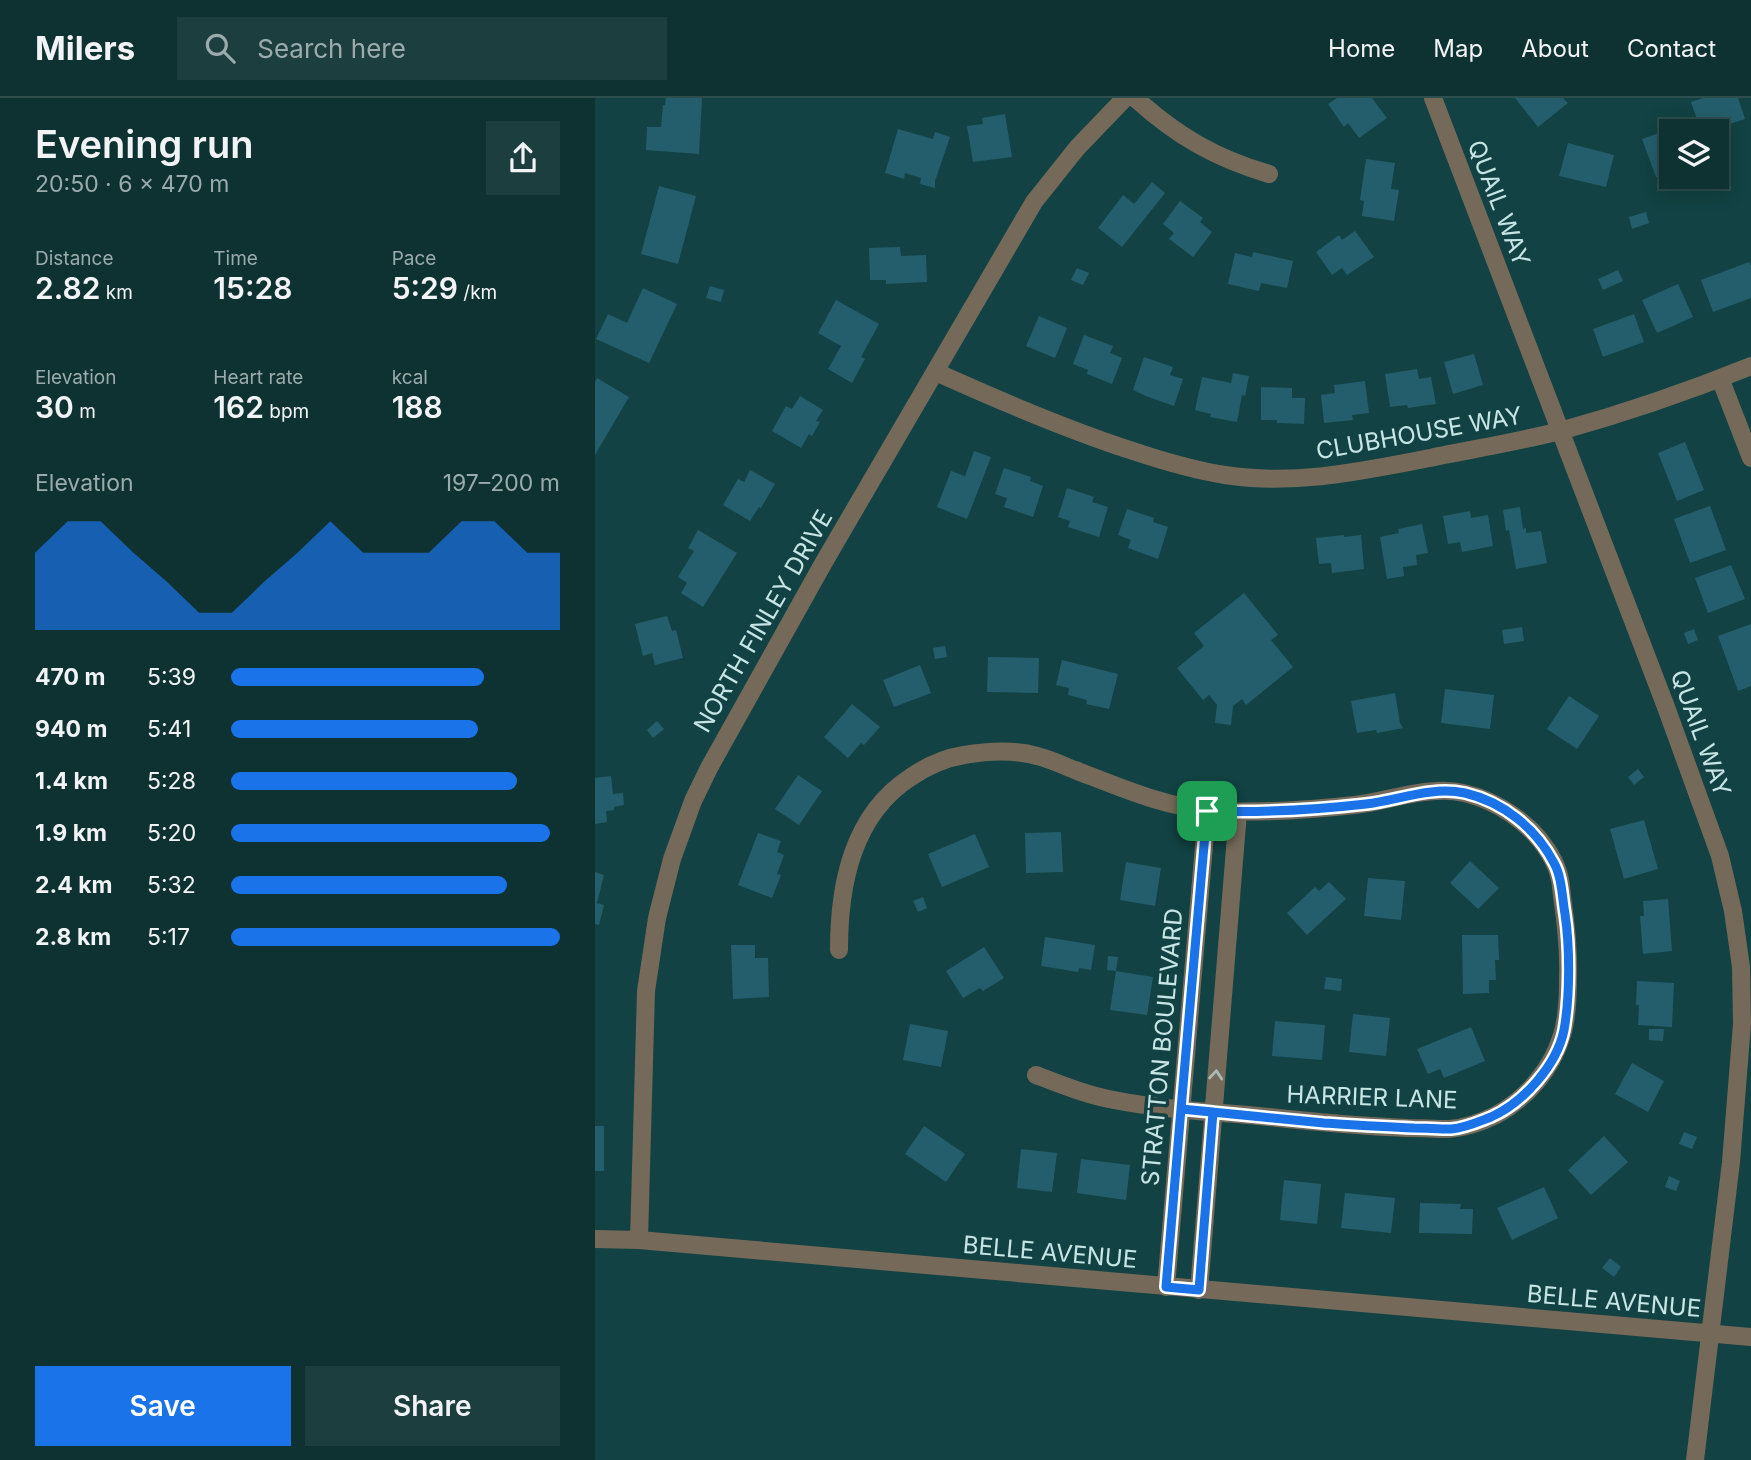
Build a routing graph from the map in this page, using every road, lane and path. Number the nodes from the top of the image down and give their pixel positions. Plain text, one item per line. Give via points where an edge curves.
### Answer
1 (1125, 98) edge
2 (1135, 98) edge
3 (1433, 98) edge
4 (1269, 174) dead end
5 (1751, 366) edge
6 (936, 372) junction
7 (1720, 378) junction
8 (1559, 431) junction
9 (1751, 458) edge
10 (1207, 811) junction
11 (1238, 812) junction
12 (839, 950) dead end
13 (1036, 1074) dead end
14 (1181, 1109) junction
15 (1213, 1112) junction
16 (595, 1239) edge
17 (639, 1240) junction
18 (1166, 1287) junction
19 (1199, 1290) junction
20 (1709, 1334) junction
21 (1751, 1337) edge
22 (1695, 1460) edge

1 - 6 street, NORTH FINLEY DRIVE via 1034,202
2 - 4 street via 1201,147
3 - 8 street, QUAIL WAY
5 - 7 street, CLUBHOUSE WAY
6 - 8 street, CLUBHOUSE WAY via 1009,405 1179,466 1264,479 1350,474
6 - 17 street, NORTH FINLEY DRIVE via 709,768 672,859 646,991
7 - 8 street, CLUBHOUSE WAY
7 - 9 street
8 - 20 street, QUAIL WAY via 1666,707 1720,856 1733,911 1741,967 1742,1024 1731,1162
10 - 11 street, HARRIER LANE
10 - 12 street, HARRIER LANE via 1190,810 1019,752 953,757 925,768 877,806 859,837 845,878
10 - 14 street, STRATTON BOULEVARD
15 -> 11 street
11 - 15 street, HARRIER LANE via 1300,811 1438,790 1465,793 1515,816 1536,835 1559,873 1568,932 1564,1032 1553,1058 1522,1097 1468,1126 1367,1127
13 - 14 street, HARRIER LANE via 1116,1101
14 - 15 street, HARRIER LANE
14 - 18 street, STRATTON BOULEVARD
15 - 19 street
16 - 17 street, BELLE AVENUE
17 - 18 street, BELLE AVENUE
18 - 19 street, BELLE AVENUE
19 - 20 street, BELLE AVENUE
20 - 21 street, BELLE AVENUE
20 - 22 street, QUAIL WAY

